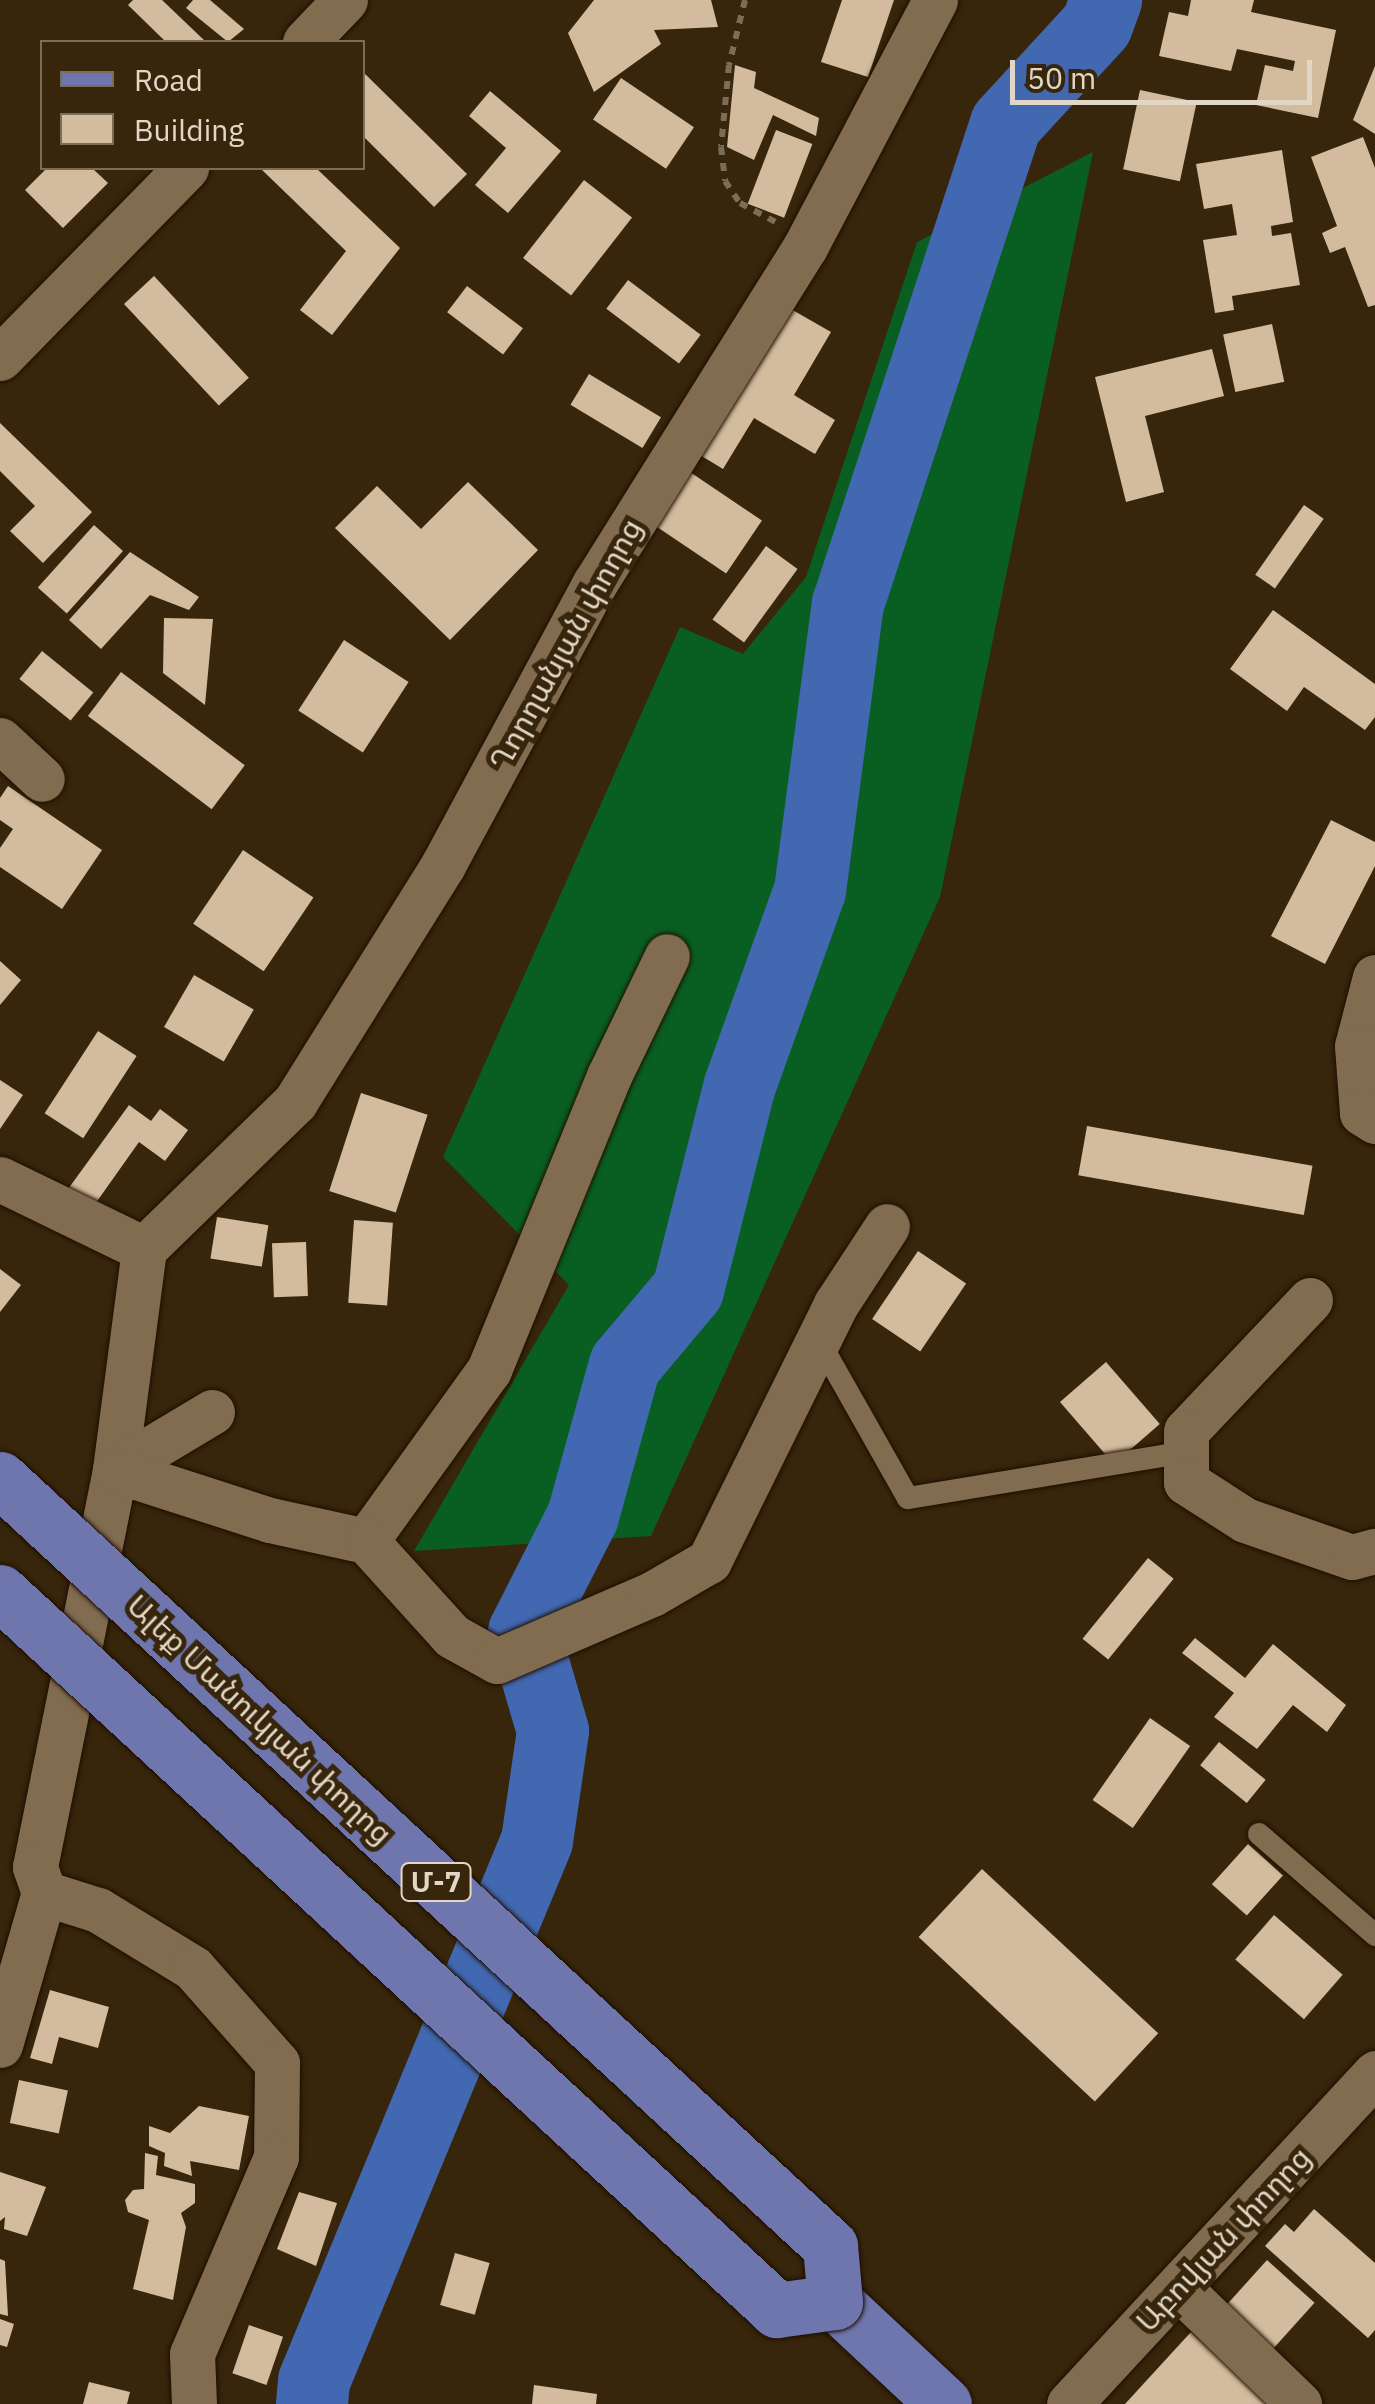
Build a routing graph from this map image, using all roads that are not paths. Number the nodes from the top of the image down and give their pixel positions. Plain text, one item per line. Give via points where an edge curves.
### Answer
1 (345, 0) edge
2 (935, 0) edge
3 (307, 40) edge
4 (184, 170) edge
5 (0, 358) edge
6 (0, 740) edge
7 (42, 778) dead end
8 (667, 956) dead end
9 (1375, 977) edge
10 (1375, 1121) edge
11 (0, 1178) edge
12 (887, 1226) dead end
13 (144, 1249) junction
14 (1310, 1300) dead end
15 (819, 1341) junction
16 (212, 1412) dead end
17 (1186, 1452) junction
18 (115, 1470) junction
19 (0, 1479) edge
20 (366, 1541) junction
21 (1375, 1551) edge
22 (0, 1592) edge
23 (1259, 1834) dead end
24 (26, 1876) edge
25 (1375, 1935) edge
26 (0, 2045) edge
27 (1375, 2072) edge
28 (1179, 2288) junction
29 (835, 2302) junction
30 (194, 2404) edge
31 (944, 2404) edge
32 (1070, 2404) edge
33 (1299, 2404) edge

1 - 3 street
2 - 13 street, Ղորղանյան փողոց via 805,247 594,583 444,865 295,1102
4 - 5 street
6 - 7 street
8 - 20 street via 609,1076 489,1370
9 - 10 street via 1357,1046 1362,1113
11 - 13 street
12 - 15 street
13 - 18 street
14 - 17 street via 1186,1431
15 - 17 lane via 908,1498
15 - 20 street via 709,1561 606,1614 498,1660 452,1636
16 - 18 street
17 - 21 street via 1186,1482 1245,1520 1352,1557
18 - 20 street via 270,1520
18 - 24 street via 66,1726
19 - 29 main road, Ալեք Մանուկյան փողոց / Մ-7, bridge via 830,2246
22 - 29 main road, Մ-7, bridge via 778,2310
23 - 25 lane
24 - 26 street
24 - 30 street via 193,1968 243,2016 278,2063 276,2157 192,2354
27 - 28 street, Աբովյան փողոց
28 - 32 street, Աբովյան փողոց
28 - 33 street
29 - 31 main road

